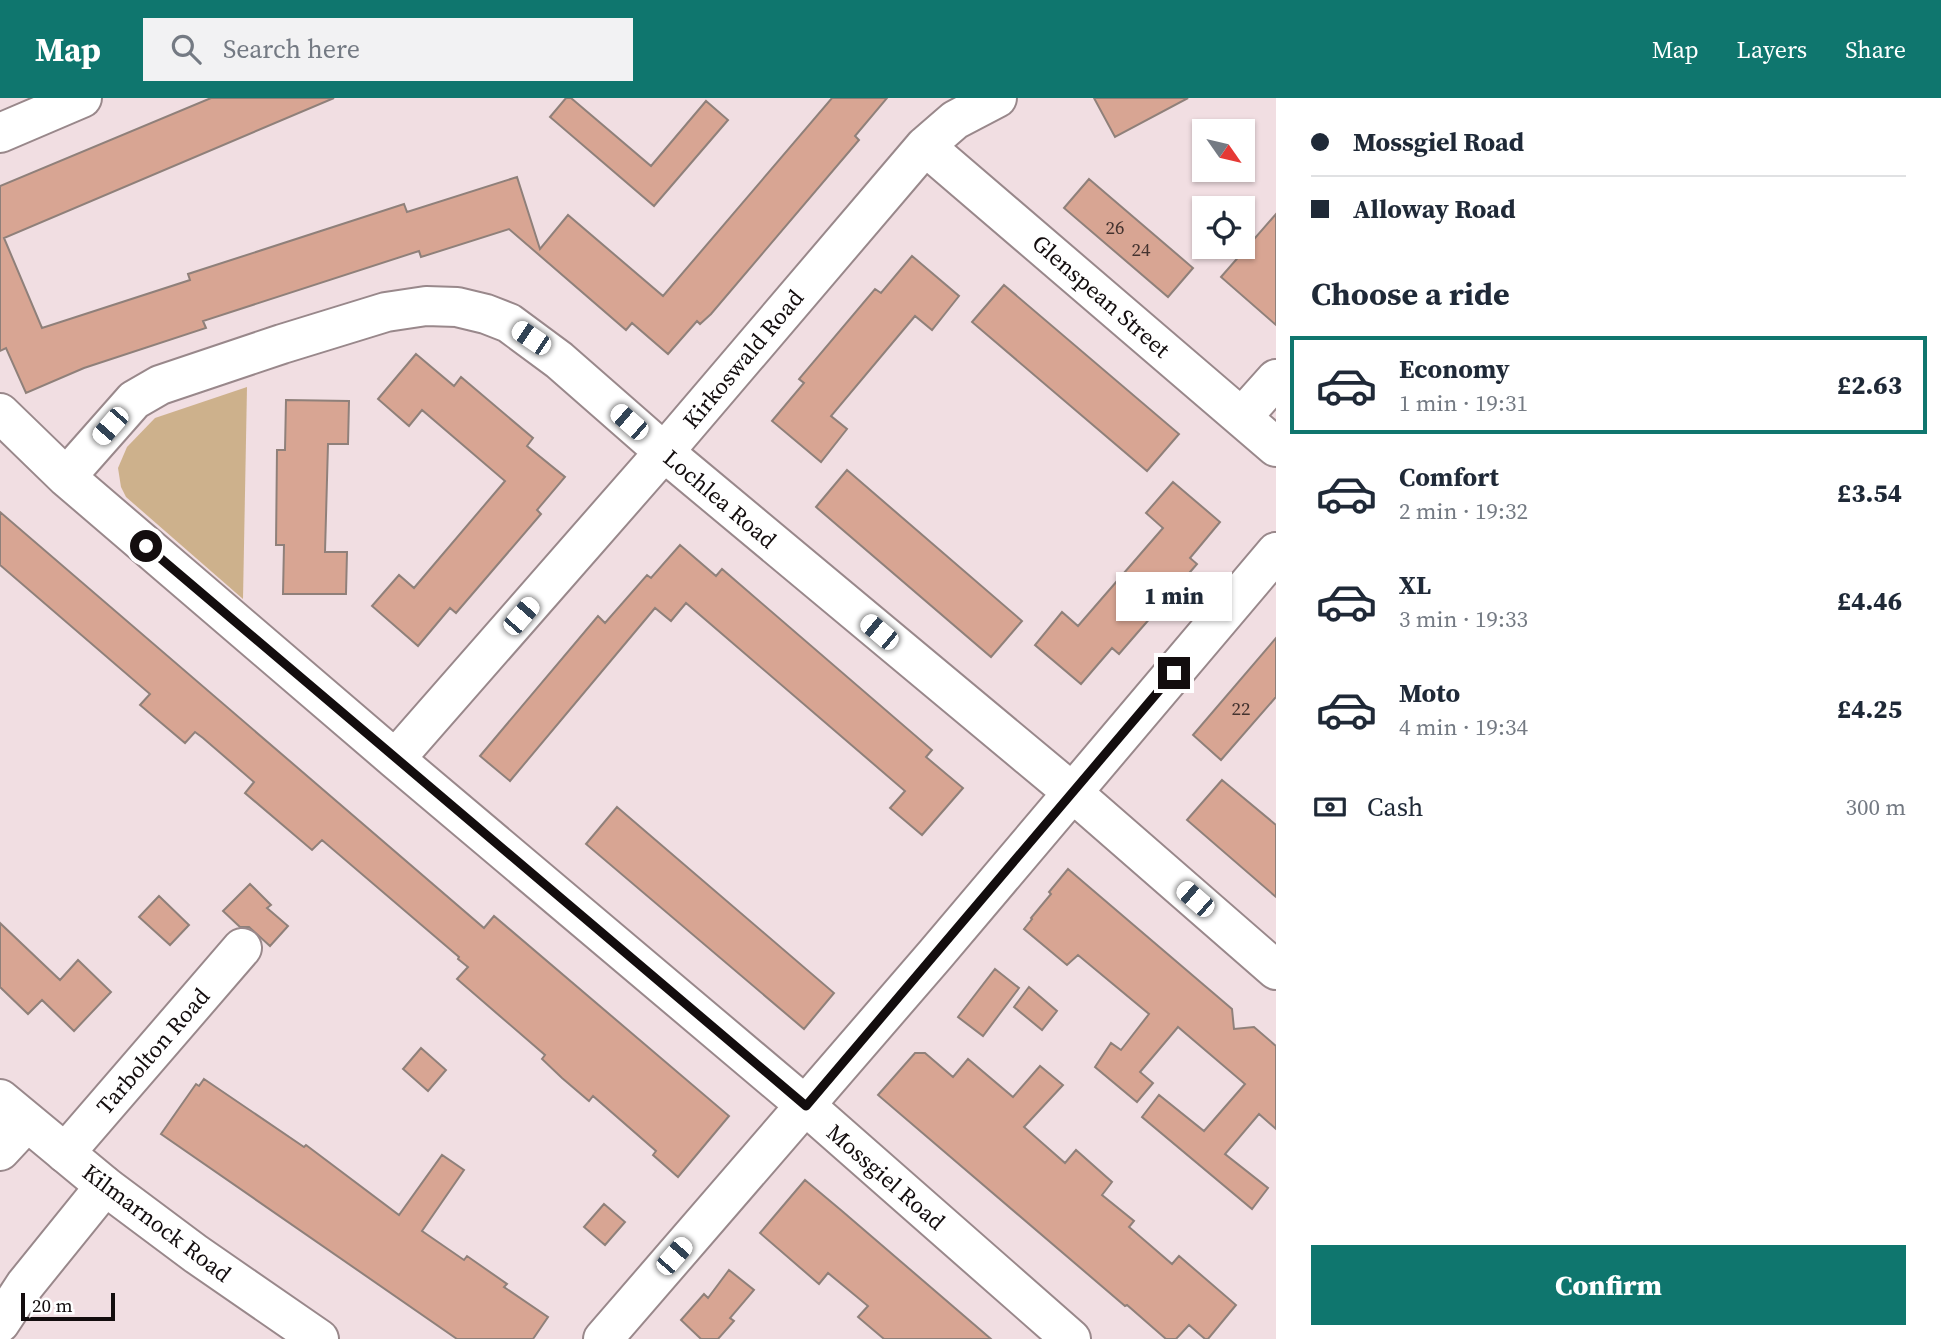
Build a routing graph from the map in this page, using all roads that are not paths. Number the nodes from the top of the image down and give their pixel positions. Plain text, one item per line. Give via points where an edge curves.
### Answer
1 (82, 98) edge
2 (997, 98) edge
3 (950, 109) edge
4 (0, 133) edge
5 (925, 146) junction
6 (1276, 379) edge
7 (0, 414) edge
8 (1242, 417) junction
9 (1276, 447) edge
10 (664, 452) junction
11 (66, 477) junction
12 (1276, 552) edge
13 (395, 759) junction
14 (1073, 793) junction
15 (242, 948) dead end
16 (1276, 970) edge
17 (806, 1106) junction
18 (14, 1110) edge
19 (0, 1151) edge
20 (65, 1153) junction
21 (105, 1186) junction
22 (0, 1323) edge
23 (319, 1339) edge
24 (603, 1339) edge
25 (1071, 1339) edge

1 - 4 street
2 - 3 street, Kirkoswald Road
3 - 5 street, Kirkoswald Road
5 - 8 street, Glenspean Street
5 - 10 street, Kirkoswald Road
6 - 8 street
7 - 11 street, Mossgiel Road
8 - 9 street, Glenspean Street
10 - 11 street, Lochlea Road via 559,360 509,323 457,307 426,306 373,316 160,385 134,400
10 - 13 street, Kirkoswald Road
10 - 14 street, Lochlea Road
11 - 13 street, Mossgiel Road
12 - 14 street
13 - 17 street, Mossgiel Road
14 - 16 street, Lochlea Road
14 - 17 street
15 - 20 street, Tarbolton Road
17 - 24 street
17 - 25 street, Mossgiel Road
18 - 19 street
18 - 20 street, Kilmarnock Road
20 - 21 street, Kilmarnock Road
21 - 22 street via 24,1285
21 - 23 street, Kilmarnock Road

